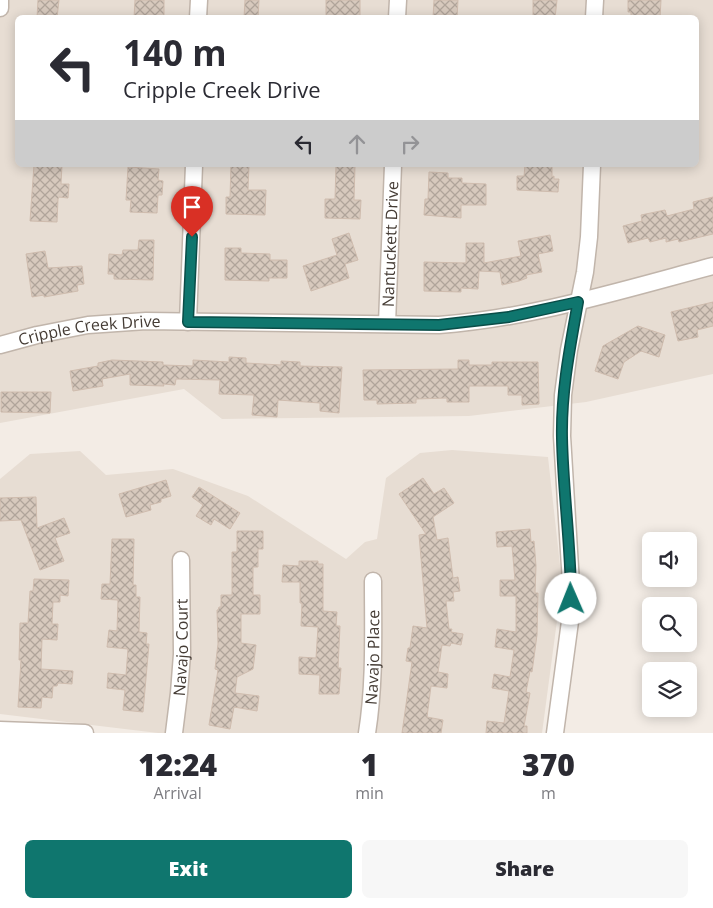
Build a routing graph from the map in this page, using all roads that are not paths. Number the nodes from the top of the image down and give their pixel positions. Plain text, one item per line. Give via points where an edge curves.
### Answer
1 (0, 0) edge
2 (199, 0) edge
3 (398, 0) edge
4 (595, 0) edge
5 (0, 8) edge
6 (198, 15) edge
7 (397, 15) edge
8 (594, 15) edge
9 (194, 167) edge
10 (393, 167) edge
11 (592, 167) edge
12 (713, 266) edge
13 (578, 302) junction
14 (188, 322) junction
15 (386, 324) junction
16 (0, 345) edge
17 (181, 560) dead end
18 (373, 581) dead end
19 (0, 730) edge
20 (85, 733) edge
21 (174, 733) edge
22 (367, 733) edge
23 (555, 733) edge

1 - 5 street
2 - 6 street
3 - 7 street
4 - 8 street
9 - 14 street
10 - 15 street, Nantuckett Drive
11 - 13 street via 589,237
12 - 13 street, Cripple Creek Drive
13 - 15 street, Cripple Creek Drive via 474,322
13 - 23 street via 563,395 562,445 571,614
14 - 15 street, Cripple Creek Drive
14 - 16 street, Cripple Creek Drive via 88,325
17 - 21 street, Navajo Court via 182,654
18 - 22 street, Navajo Place via 373,673
19 - 20 street

